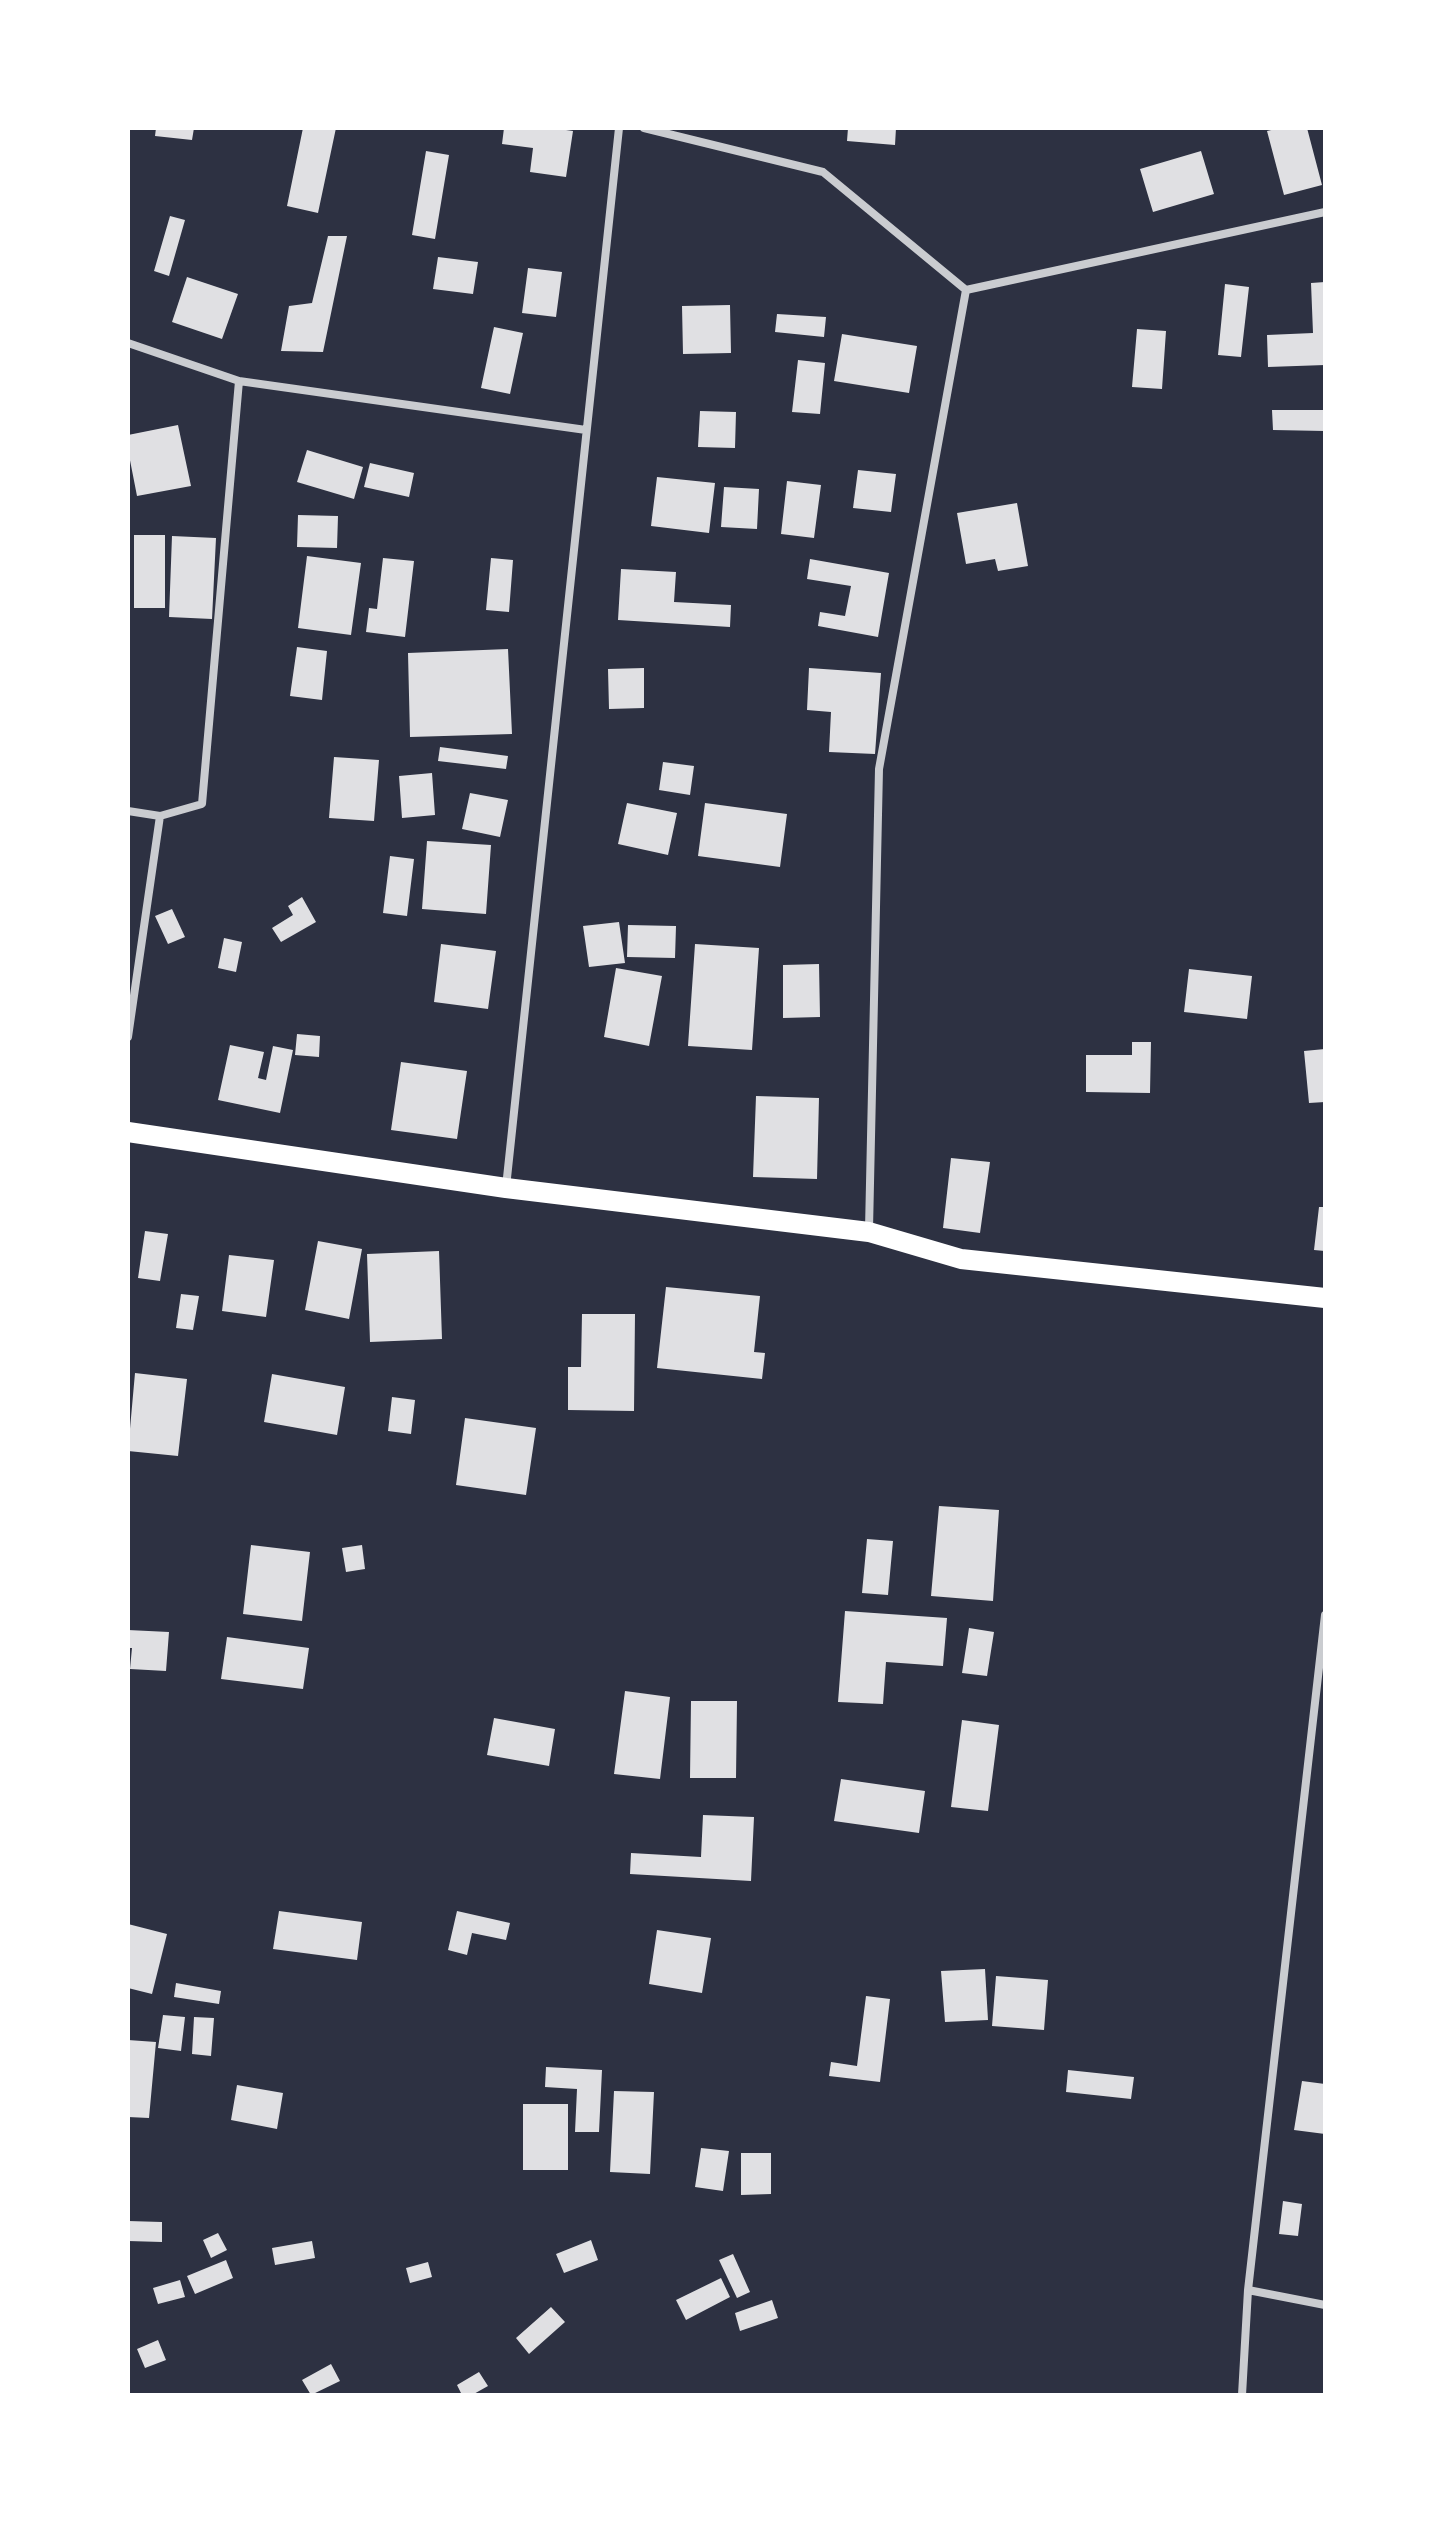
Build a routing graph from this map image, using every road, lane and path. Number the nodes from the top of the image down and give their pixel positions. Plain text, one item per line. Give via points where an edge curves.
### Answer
1 (619, 128) edge
2 (644, 128) edge
3 (1325, 212) edge
4 (966, 290) junction
5 (128, 343) edge
6 (239, 381) junction
7 (586, 430) junction
8 (128, 811) edge
9 (160, 816) junction
10 (128, 1037) edge
11 (128, 1132) edge
12 (506, 1188) junction
13 (869, 1232) junction
14 (1325, 1298) edge
15 (1325, 1615) edge
16 (1321, 1676) edge
17 (1248, 2290) junction
18 (1325, 2305) edge
19 (1242, 2395) edge

1 - 7 street
2 - 4 street via 823,172
3 - 4 street
4 - 13 street via 879,769
5 - 6 street
6 - 7 street
6 - 9 street via 202,804
7 - 12 street
8 - 9 street
9 - 10 street
11 - 12 main road
12 - 13 main road
13 - 14 main road via 961,1259
15 - 16 street
16 - 17 street
17 - 18 street
17 - 19 street

